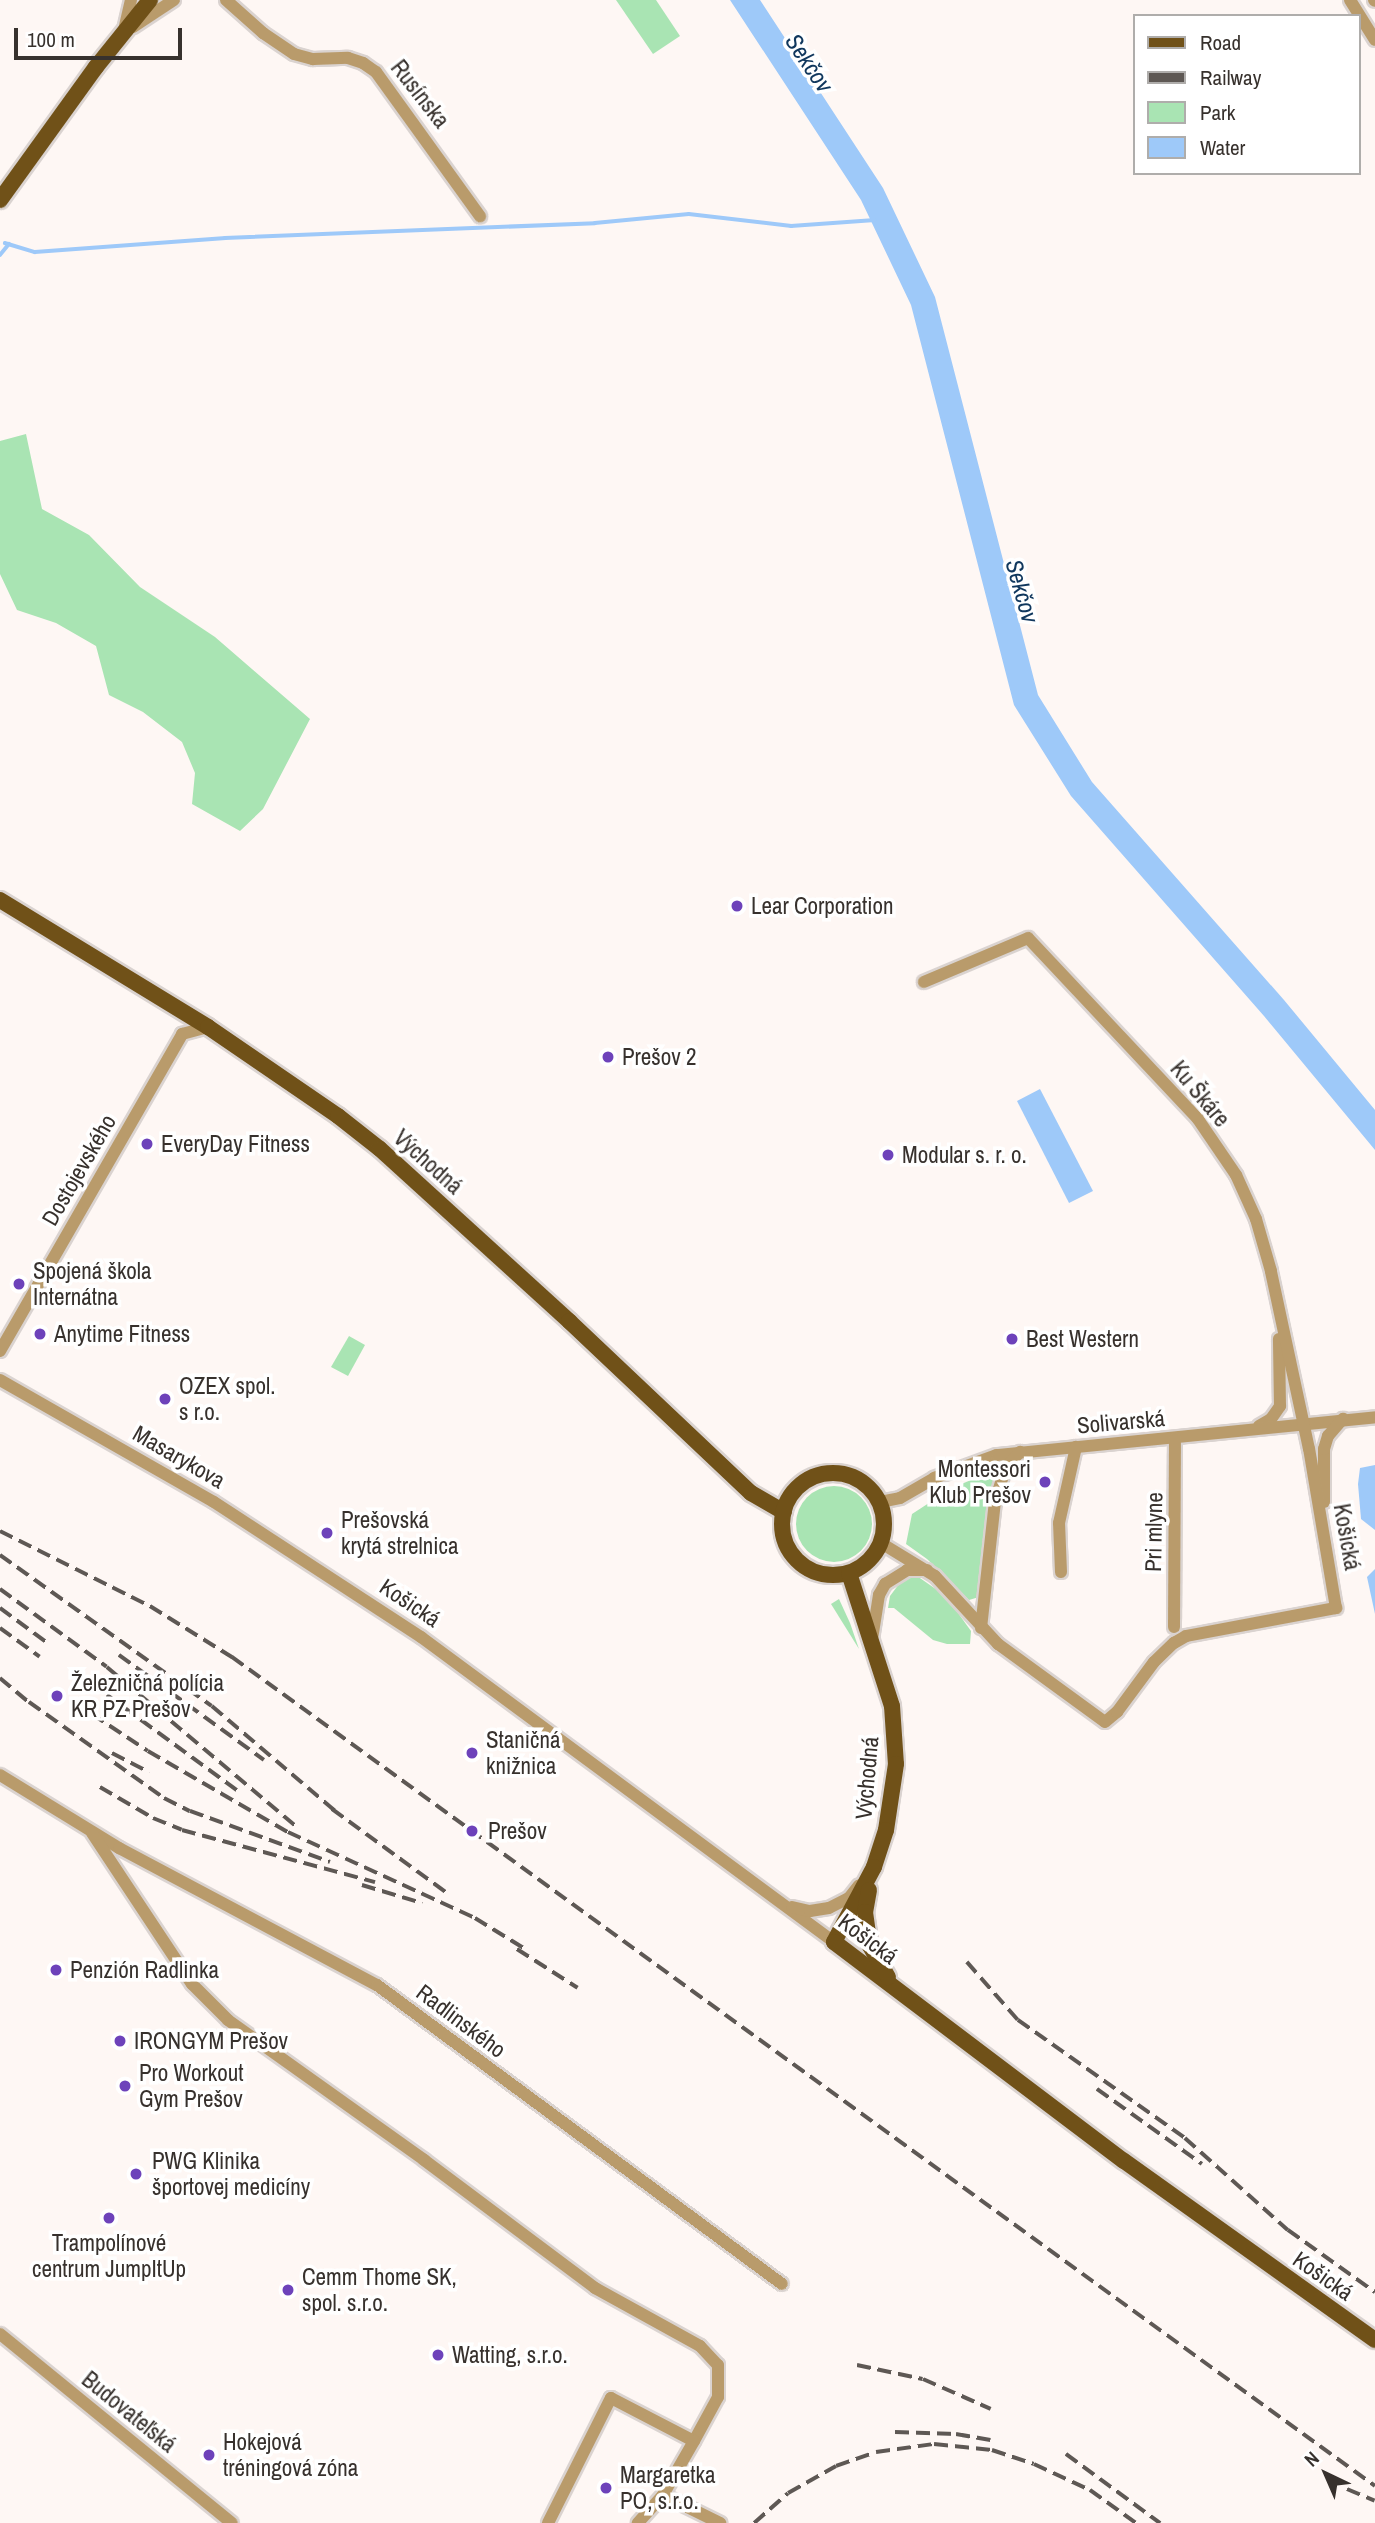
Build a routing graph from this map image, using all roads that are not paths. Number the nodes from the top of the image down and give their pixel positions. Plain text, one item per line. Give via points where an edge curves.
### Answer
1 (131, 0) edge
2 (150, 0) edge
3 (174, 0) edge
4 (211, 0) edge
5 (230, 2) edge
6 (1361, 18) edge
7 (124, 33) junction
8 (1375, 40) edge
9 (0, 200) edge
10 (480, 216) dead end
11 (0, 900) edge
12 (924, 982) dead end
13 (176, 1007) junction
14 (208, 1027) junction
15 (182, 1034) junction
16 (1276, 1293) junction
17 (0, 1350) edge
18 (0, 1380) edge
19 (1375, 1417) edge
20 (1343, 1419) junction
21 (1302, 1424) junction
22 (1251, 1429) junction
23 (1175, 1438) junction
24 (1076, 1447) junction
25 (1020, 1452) junction
26 (880, 1502) junction
27 (784, 1512) junction
28 (1325, 1541) junction
29 (881, 1543) junction
30 (927, 1570) junction
31 (1061, 1572) dead end
32 (849, 1573) junction
33 (332, 1577) joint
34 (1174, 1627) dead end
35 (981, 1628) junction
36 (872, 1640) junction
37 (0, 1775) edge
38 (90, 1830) junction
39 (874, 1867) junction
40 (785, 1905) junction
41 (834, 1942) junction
42 (895, 1988) junction
43 (782, 2284) dead end
44 (0, 2334) edge
45 (1375, 2340) edge
46 (694, 2441) junction
47 (663, 2495) junction
48 (232, 2523) edge
49 (548, 2523) edge
50 (638, 2523) edge
51 (720, 2523) edge

1 - 7 street
2 - 7 main road
3 - 7 street
4 - 5 street
5 - 10 street, Rusínska via 294,54 313,59 348,58 376,72
6 - 8 street
7 - 9 main road
11 - 13 main road, Východná
12 - 16 street, Ku Škáre via 1028,938 1198,1119 1236,1175 1256,1219
13 - 14 main road, Východná
13 - 15 street
14 - 15 street
14 - 27 main road, Východná via 380,1149 751,1493
15 - 17 street, Dostojevského
16 - 21 street, Ku Škáre
16 - 22 street via 1280,1406 1271,1419
18 - 33 street, Masarykova via 214,1502
19 - 20 street, Solivarská
20 - 21 street, Solivarská
20 - 28 street via 1328,1436 1324,1449
21 - 22 street, Solivarská
21 - 28 street, Košická
22 - 23 street, Solivarská
23 - 24 street, Solivarská
23 - 34 street, Pri mlyne
24 - 25 street, Solivarská
24 - 31 street via 1059,1523
25 - 26 street, Solivarská via 968,1464 900,1498
25 - 35 street via 1006,1467 995,1502
26 - 27 main road via 860,1480 831,1473 801,1485
26 - 29 main road via 884,1522
27 - 32 main road via 785,1541 803,1565 817,1573
28 - 35 street, Košická via 1336,1608 1186,1636 1154,1662 1105,1722
29 - 30 street
29 - 32 main road via 862,1566
30 - 35 street
30 - 36 street via 907,1570 885,1584
32 - 36 main road, Východná
33 - 40 street, Košická via 521,1709
36 - 39 main road, Východná via 892,1706 896,1751 893,1797
37 - 38 street, Radlinského
38 - 43 street, Radlinského via 377,1985
38 - 46 street, Radlinského via 192,1984 228,2020 584,2280 700,2346 718,2365 718,2397
39 - 40 street via 849,1898 829,1908 810,1912
39 - 41 main road, Východná
39 - 42 main road via 864,1912 868,1938
40 - 41 street, Košická
41 - 42 main road, Košická
42 - 45 main road, Košická via 1124,2161
44 - 48 street, Budovateľská
46 - 47 street
46 - 49 street via 611,2398
47 - 50 street
47 - 51 street

